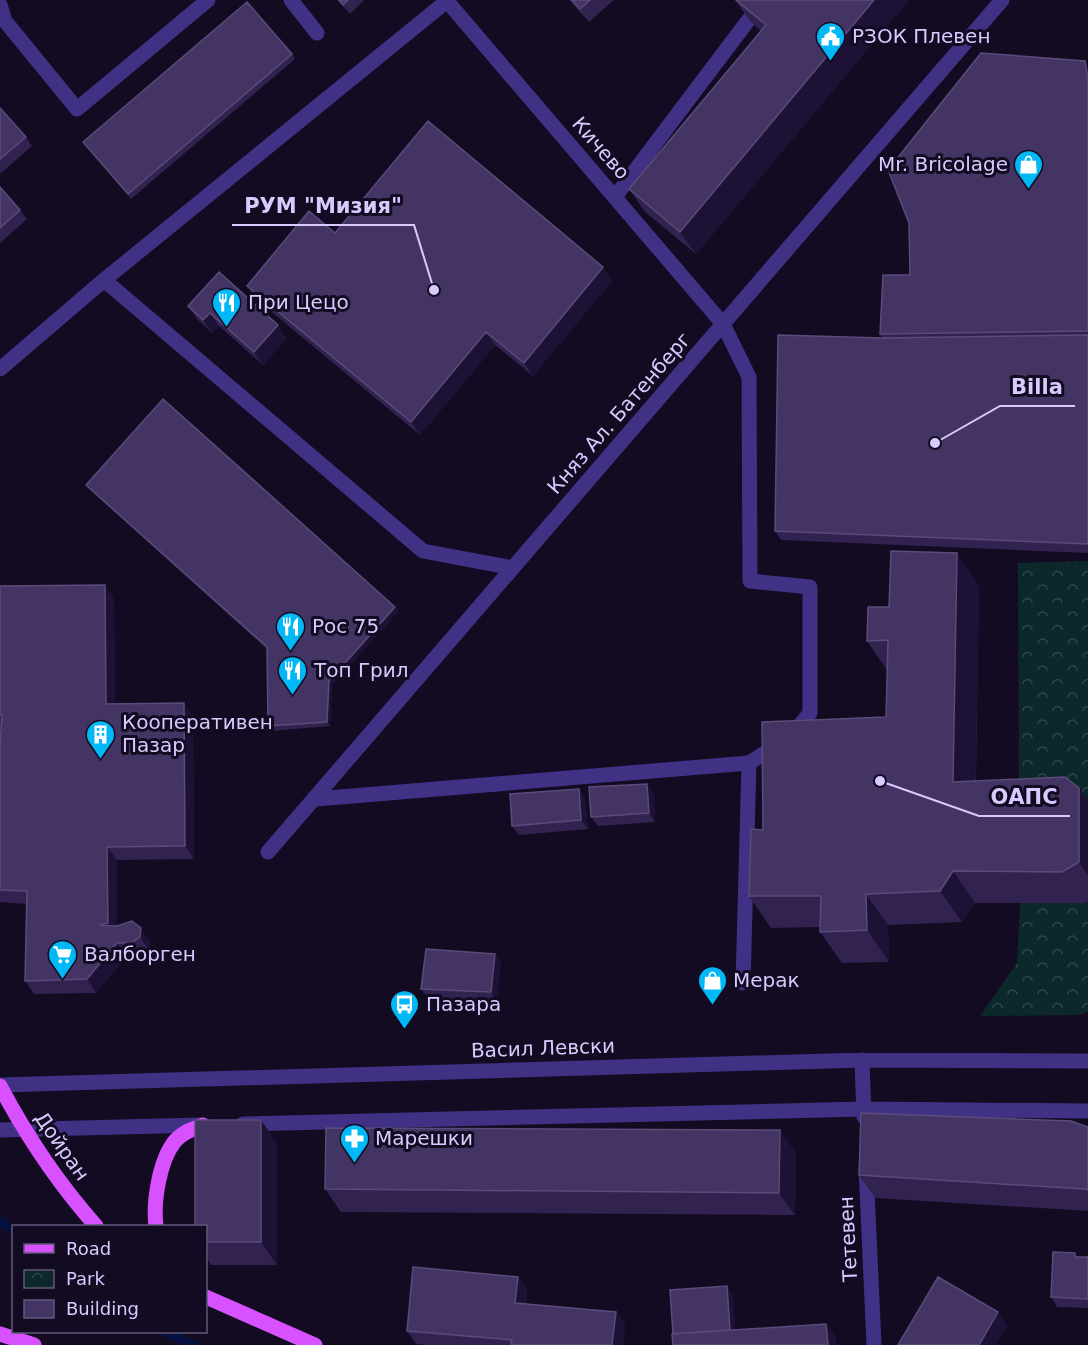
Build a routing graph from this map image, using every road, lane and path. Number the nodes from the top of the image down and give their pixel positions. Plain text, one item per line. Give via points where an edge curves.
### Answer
1 (208, 0) edge
2 (291, 0) edge
3 (447, 0) edge
4 (760, 0) edge
5 (1002, 0) edge
6 (0, 5) edge
7 (317, 33) dead end
8 (615, 197) junction
9 (104, 280) junction
10 (723, 324) junction
11 (0, 369) edge
12 (513, 568) junction
13 (749, 763) junction
14 (316, 799) junction
15 (268, 852) dead end
16 (743, 983) dead end
17 (862, 1060) junction
18 (1088, 1061) edge
19 (0, 1085) edge
20 (863, 1108) junction
21 (1088, 1111) edge
22 (215, 1125) junction
23 (0, 1130) edge
24 (23, 1130) junction
25 (864, 1132) edge
26 (866, 1156) edge
27 (94, 1225) edge
28 (156, 1225) edge
29 (207, 1297) edge
30 (0, 1334) edge
31 (34, 1345) edge
32 (315, 1345) edge
33 (874, 1345) edge

1 - 6 street via 77,109 4,21
2 - 7 street
3 - 8 street, Кичево
3 - 9 street
4 - 8 street
5 - 10 street, Княз Ал. Батенберг
8 - 10 street, Кичево
9 - 11 street
9 - 12 street via 423,551
10 - 12 street, Княз Ал. Батенберг
10 - 13 street, Кичево via 749,377 750,581 810,587 810,713 789,738
12 - 14 street, Княз Ал. Батенберг
13 - 14 street
13 - 16 street
14 - 15 street, Княз Ал. Батенберг
17 - 18 street, Васил Левски
17 - 19 street, Васил Левски
17 - 20 street
19 - 24 main road, Дойран
20 - 21 street
20 - 22 street
20 - 25 street
22 - 24 street
22 - 28 main road via 188,1131 174,1142 164,1162 154,1213
23 - 24 street
24 - 27 main road, Дойран
26 - 33 street, Тетевен
29 - 32 main road
30 - 31 main road

